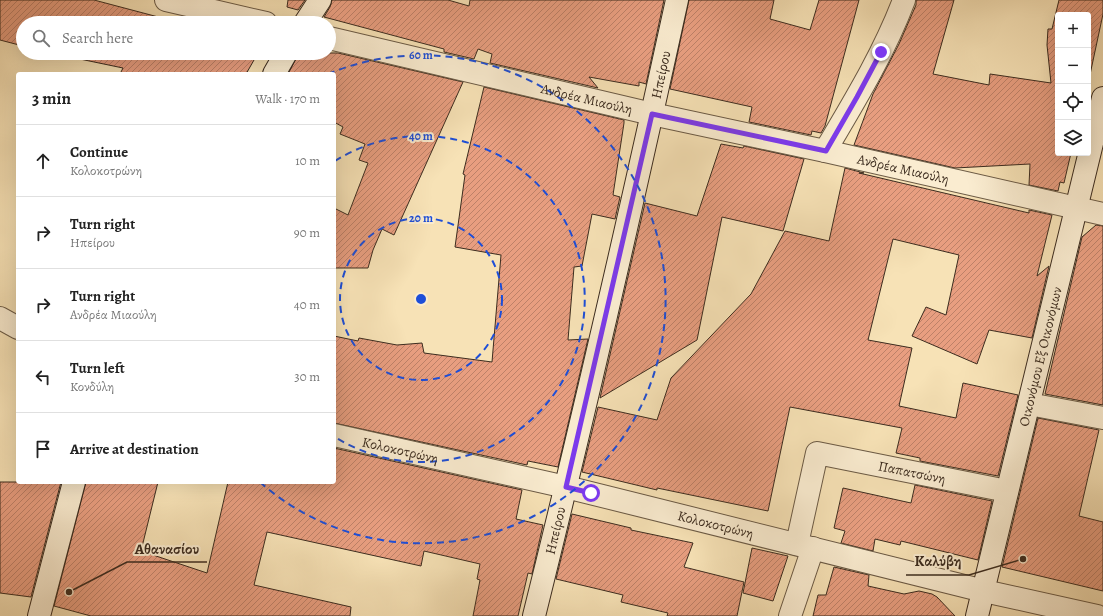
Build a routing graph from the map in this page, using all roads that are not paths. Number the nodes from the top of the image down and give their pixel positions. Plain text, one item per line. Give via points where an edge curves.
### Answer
1 (166, 0) edge
2 (320, 0) edge
3 (677, 0) edge
4 (904, 0) edge
5 (236, 16) edge
6 (310, 16) edge
7 (336, 40) edge
8 (282, 60) edge
9 (275, 72) edge
10 (1103, 98) edge
11 (652, 114) junction
12 (1097, 150) edge
13 (826, 151) junction
14 (1076, 209) junction
15 (1103, 214) edge
16 (0, 318) edge
17 (16, 327) edge
18 (1029, 404) junction
19 (1103, 418) edge
20 (336, 435) edge
21 (73, 484) edge
22 (566, 487) junction
23 (1008, 491) junction
24 (805, 546) junction
25 (984, 591) junction
26 (39, 616) edge
27 (534, 616) edge
28 (790, 616) edge
29 (977, 616) edge
30 (1096, 616) edge

1 - 5 street
2 - 6 street
3 - 11 street, Ηπείρου
4 - 13 street via 881,52
7 - 11 street, Ανδρέα Μιαούλη
8 - 9 street
10 - 12 street, Οικονόμου Εξ Οικονόμων
11 - 13 street, Ανδρέα Μιαούλη
11 - 22 street, Ηπείρου
12 - 14 street, Οικονόμου Εξ Οικονόμων
13 - 14 street, Ανδρέα Μιαούλη
14 - 15 street, Ανδρέα Μιαούλη
14 - 18 street, Οικονόμου Εξ Οικονόμων
16 - 17 street
18 - 19 street
18 - 23 street, Οικονόμου Εξ Οικονόμων
20 - 22 street, Κολοκοτρώνη
21 - 26 street
22 - 24 street, Κολοκοτρώνη
22 - 27 street, Ηπείρου
23 - 24 street, Παπατσώνη via 817,453
23 - 25 street, Οικονόμου Εξ Οικονόμων
24 - 25 street, Κολοκοτρώνη
24 - 28 street
25 - 29 street, Οικονόμου Εξ Οικονόμων
25 - 30 street, Κολοκοτρώνη

